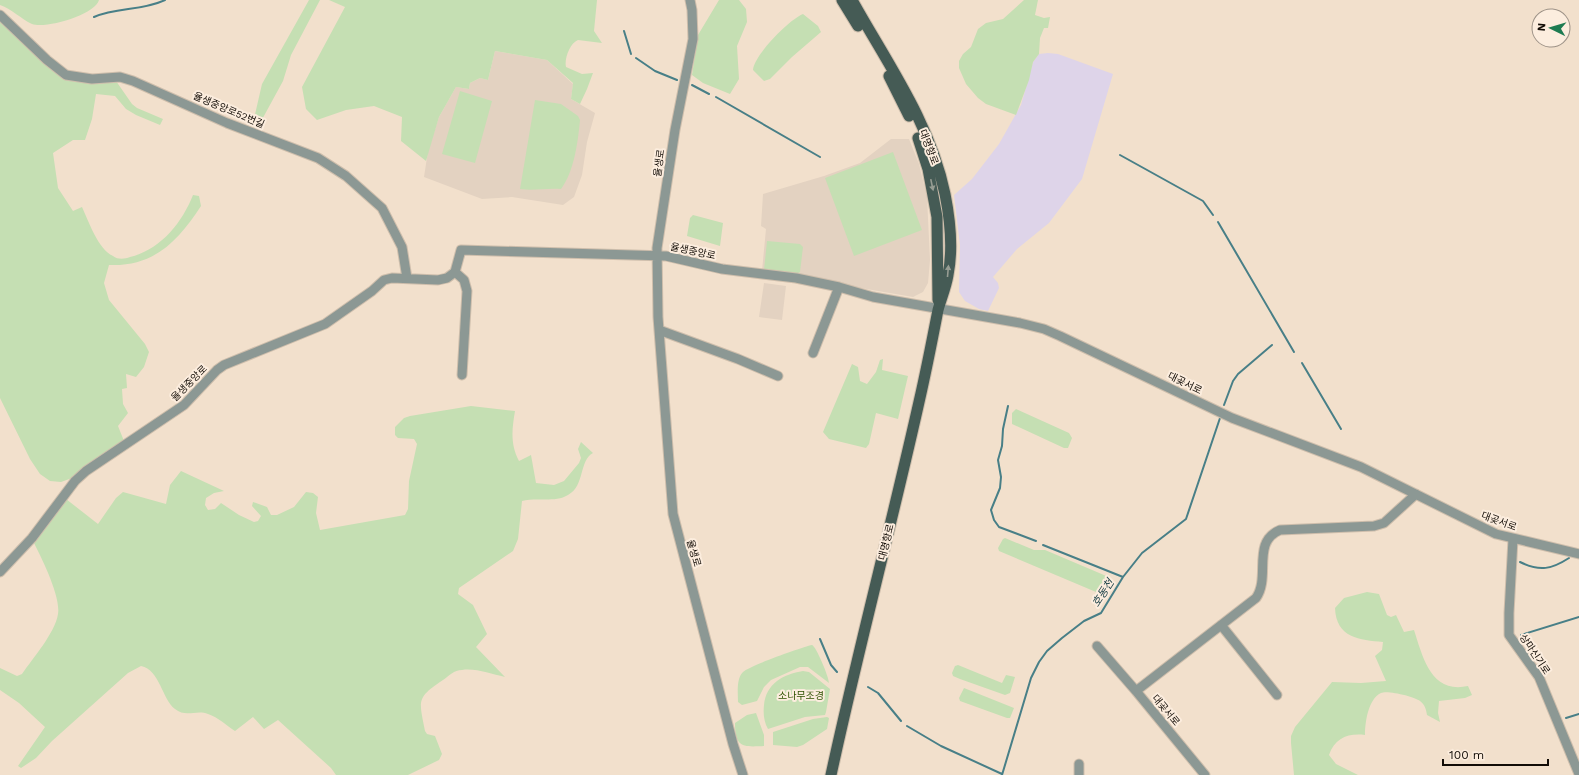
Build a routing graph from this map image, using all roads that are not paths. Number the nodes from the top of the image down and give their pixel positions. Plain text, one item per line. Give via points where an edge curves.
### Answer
1 (690, 0) edge
2 (842, 0) edge
3 (852, 0) edge
4 (0, 15) edge
5 (657, 256) junction
6 (455, 272) junction
7 (407, 278) junction
8 (839, 287) junction
9 (939, 308) junction
10 (659, 330) junction
11 (813, 353) dead end
12 (462, 375) dead end
13 (778, 376) dead end
14 (1416, 494) junction
15 (1513, 539) junction
16 (1579, 554) edge
17 (0, 572) edge
18 (1221, 625) junction
19 (1097, 646) dead end
20 (1136, 691) junction
21 (1276, 695) dead end
22 (1080, 764) dead end
23 (1579, 774) edge
24 (743, 775) edge
25 (831, 775) edge
26 (1079, 775) edge
27 (1205, 775) edge

1 - 5 street, 율생로 via 693,39 675,130
2 -> 9 main road, 대명항로 via 899,95 923,149 937,216
9 -> 3 main road, 대명항로 via 948,275 950,254 946,206 937,166 906,91
4 - 7 street, 율생중앙로52번길 via 66,75 92,79 120,77 133,81 227,123 318,158 341,172 382,208 402,248
5 - 6 street, 율생중앙로 via 461,250
5 - 8 street, 율생중앙로
5 - 10 street, 율생로
6 - 7 street, 율생중앙로 via 447,278 438,280
6 - 12 street via 464,280 467,291
7 - 17 street, 율생중앙로 via 384,280 324,324 217,370 184,405 75,481 32,538
8 - 9 street, 율생중앙로 via 873,297
8 - 11 street
9 - 14 street, 대곶서로 via 1044,329 1232,418 1361,467
9 - 25 main road, 대명항로 via 906,462 844,712
10 - 13 street
10 - 24 street, 율생로 via 673,514
14 - 15 street, 대곶서로 via 1475,524
14 - 18 street, 대곶서로 via 1392,517 1379,525 1280,530 1272,533 1264,547 1259,594
15 - 16 street, 대곶서로
15 - 23 street, 상마신기로 via 1509,635 1539,677
18 - 20 street, 대곶서로
18 - 21 street
19 - 20 street
20 - 27 street, 대곶서로
22 - 26 street

